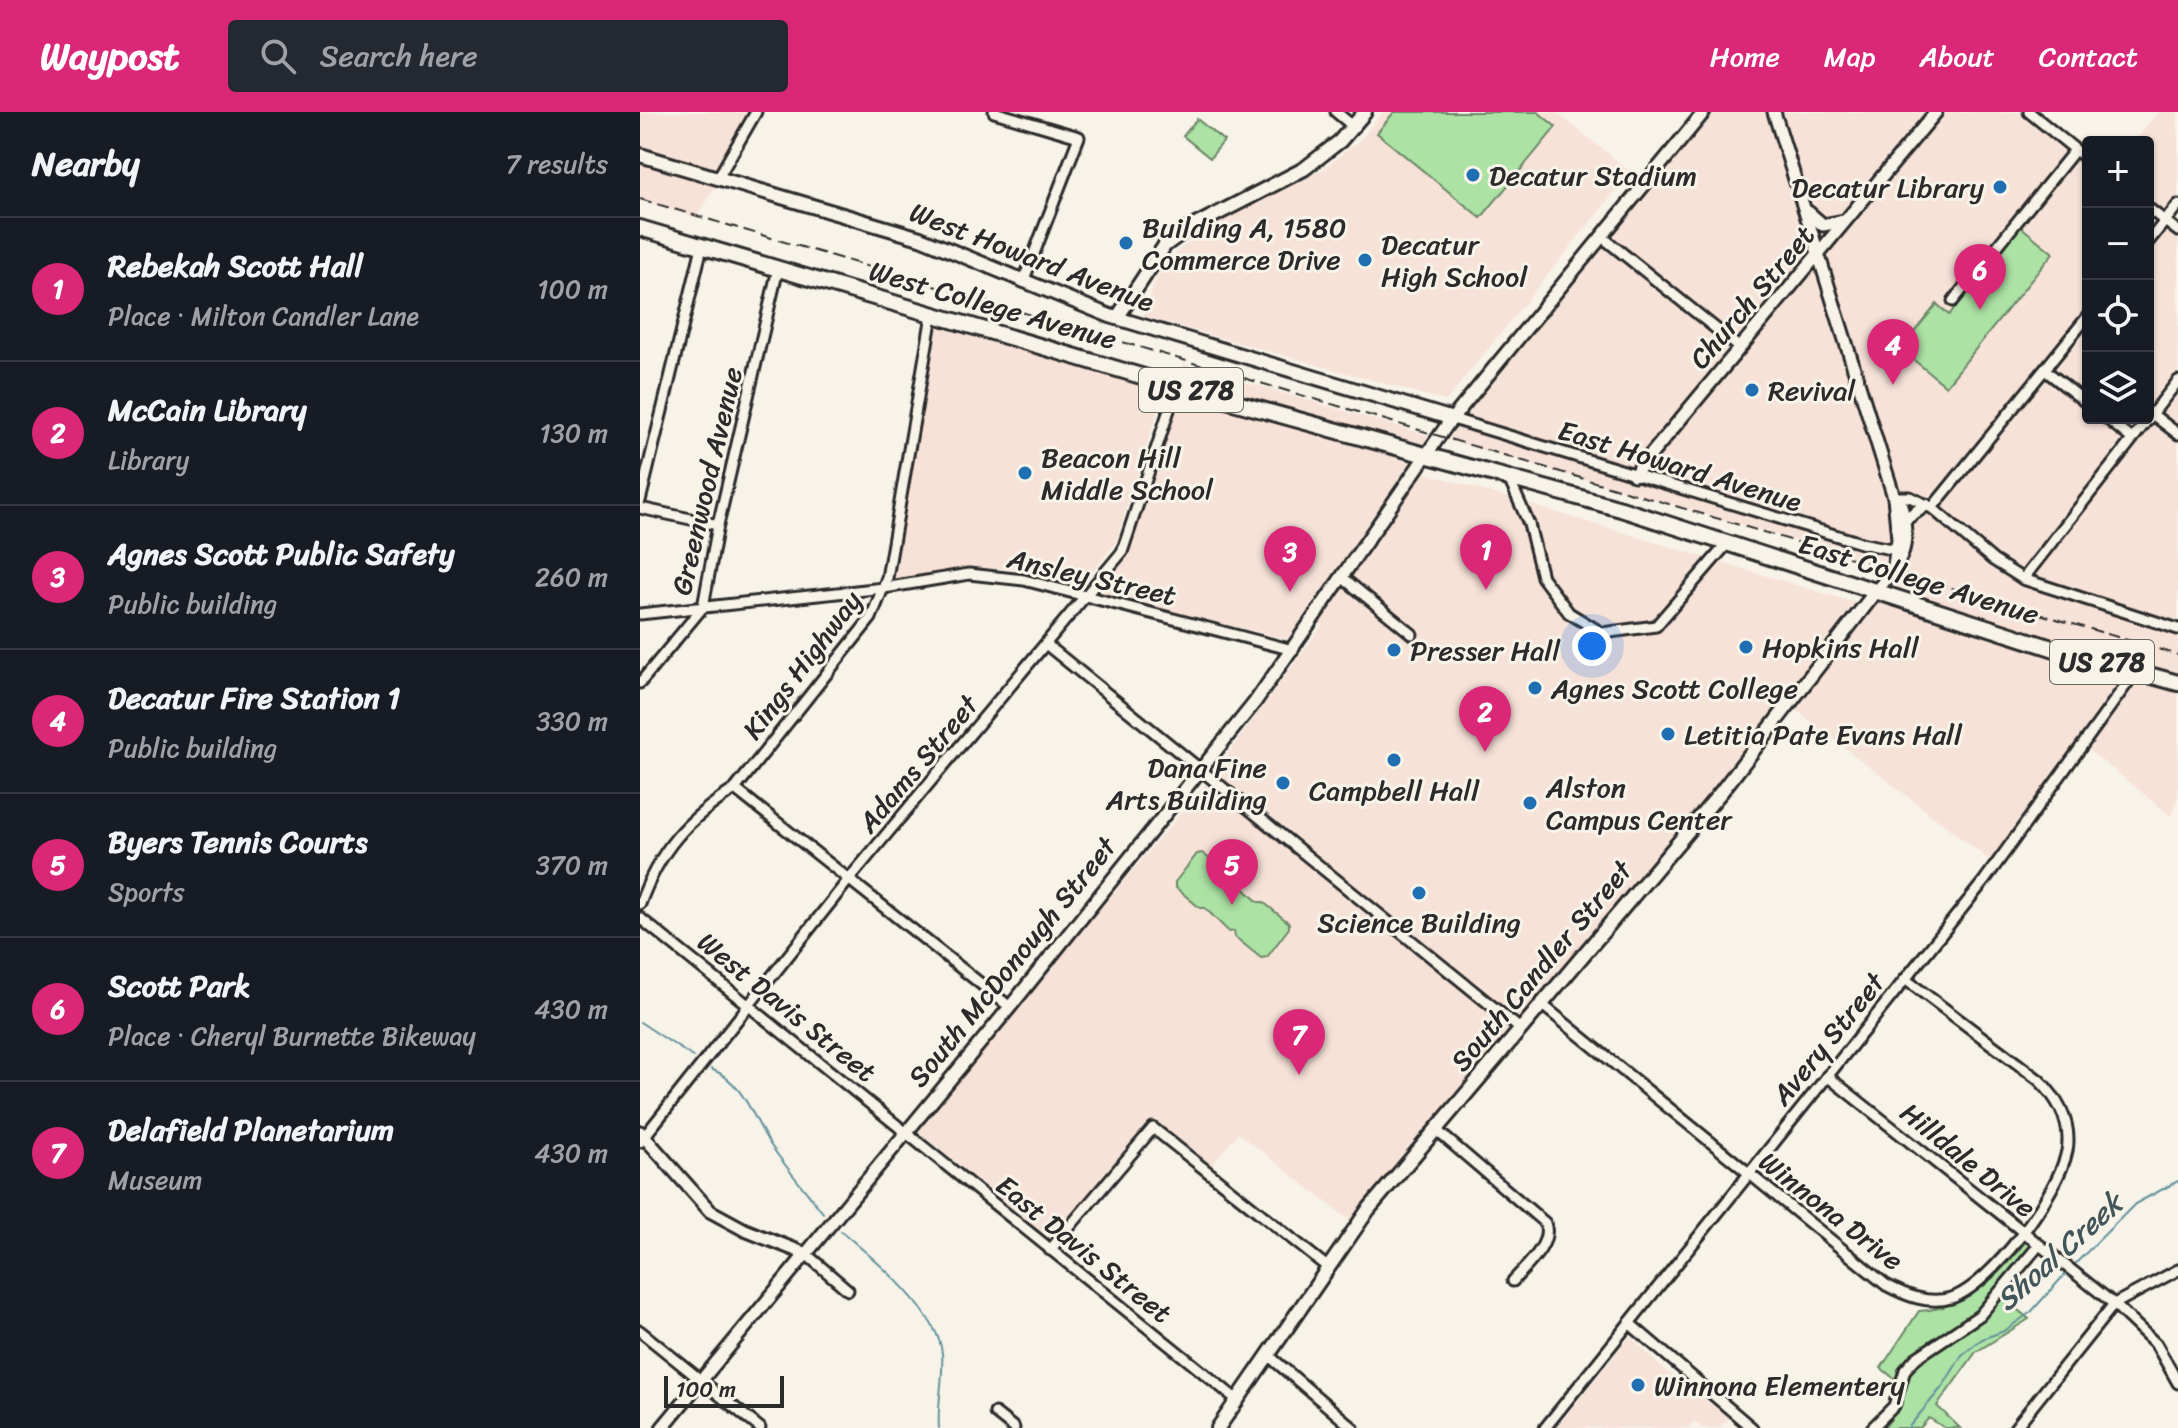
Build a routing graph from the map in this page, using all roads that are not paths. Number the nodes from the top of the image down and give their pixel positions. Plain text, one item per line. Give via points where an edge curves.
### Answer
1 (756, 112) edge
2 (994, 112) edge
3 (1336, 112) edge
4 (1365, 112) edge
5 (1704, 112) edge
6 (1774, 112) edge
7 (1936, 112) edge
8 (2029, 112) edge
9 (1354, 127) junction
10 (2075, 150) junction
11 (640, 155) edge
12 (2082, 155) edge
13 (718, 178) junction
14 (1804, 205) junction
15 (2178, 205) edge
16 (2154, 213) edge
17 (1848, 218) junction
18 (2165, 221) junction
19 (640, 228) edge
20 (2178, 231) edge
21 (2154, 235) edge
22 (1601, 236) junction
23 (702, 247) junction
24 (1820, 253) junction
25 (778, 269) junction
26 (1023, 282) junction
27 (1953, 301) dead end
28 (932, 315) junction
29 (1117, 318) junction
30 (2082, 324) edge
31 (1740, 348) junction
32 (2045, 370) junction
33 (2178, 381) edge
34 (1177, 386) junction
35 (2082, 399) edge
36 (2154, 411) edge
37 (2154, 416) edge
38 (1453, 419) junction
39 (2113, 424) edge
40 (2144, 424) edge
41 (2178, 434) edge
42 (2132, 439) junction
43 (1425, 455) junction
44 (1634, 475) junction
45 (1510, 481) junction
46 (1895, 500) junction
47 (640, 501) edge
48 (1929, 506) junction
49 (640, 508) edge
50 (1904, 520) junction
51 (718, 525) junction
52 (1897, 544) junction
53 (1726, 545) junction
54 (1893, 571) junction
55 (1343, 578) junction
56 (2023, 579) junction
57 (884, 588) junction
58 (1877, 590) junction
59 (1087, 596) junction
60 (703, 607) junction
61 (640, 614) edge
62 (2178, 628) edge
63 (1412, 634) dead end
64 (1047, 645) junction
65 (1293, 650) junction
66 (2136, 671) junction
67 (640, 683) edge
68 (2178, 683) edge
69 (1199, 769) junction
70 (735, 789) junction
71 (850, 878) junction
72 (640, 904) edge
73 (640, 918) edge
74 (1905, 979) junction
75 (1540, 1003) junction
76 (749, 1006) junction
77 (1010, 1007) junction
78 (1519, 1028) junction
79 (1827, 1076) junction
80 (1435, 1129) junction
81 (906, 1130) junction
82 (641, 1137) edge
83 (1748, 1174) junction
84 (2022, 1232) junction
85 (2039, 1245) junction
86 (1050, 1250) junction
87 (806, 1254) junction
88 (1326, 1266) junction
89 (2178, 1270) edge
90 (1513, 1281) dead end
91 (848, 1290) dead end
92 (2114, 1304) junction
93 (1629, 1323) junction
94 (640, 1331) edge
95 (1268, 1355) junction
96 (700, 1381) junction
97 (2178, 1383) edge
98 (1236, 1399) junction
99 (995, 1413) dead end
100 (662, 1428) edge
101 (760, 1428) edge
102 (1014, 1428) edge
103 (1218, 1428) edge
104 (1353, 1428) edge
105 (1545, 1428) edge
106 (1752, 1428) edge
107 (1872, 1428) edge
108 (2015, 1428) edge

1 - 13 street
2 - 26 street via 1079,137
3 - 9 street
4 - 9 main road
5 - 22 street, South McDonough Street
6 - 14 street
7 - 17 street, Church Street
8 - 10 street
9 - 29 main road via 1304,169 1167,244
10 - 12 street
10 - 27 street
11 - 13 main road, West Howard Avenue
13 - 26 main road, West Howard Avenue via 920,238
14 - 17 street via 1823,225
14 - 24 street
15 - 18 street
16 - 18 street
17 - 24 street, Church Street
18 - 20 street
18 - 21 street
19 - 23 main road, West College Avenue / US 278
22 - 31 street
22 - 38 street, South McDonough Street
23 - 25 main road, West College Avenue / US 278
23 - 47 street
24 - 31 street, Church Street
24 - 46 street
25 - 28 main road, West College Avenue / US 278
25 - 51 street, Greenwood Avenue
26 - 29 main road, West Howard Avenue
28 - 34 main road, West College Avenue / US 278
28 - 57 street, Kings Highway
29 - 38 main road, West Howard Avenue
30 - 32 street
31 - 44 street, Church Street
32 - 35 street
32 - 48 street
33 - 36 street
34 - 43 main road, West College Avenue / US 278
34 - 59 street, Adams Street via 1127,542
37 - 41 street
38 - 43 street, South McDonough Street
38 - 44 street, East Howard Avenue
39 - 42 street
40 - 42 street
42 - 56 street
43 - 45 main road, East College Avenue / US 278
43 - 55 street, South McDonough Street
44 - 52 street, East Howard Avenue
45 - 53 main road, East College Avenue / US 278
45 - 53 street via 1529,524 1542,577 1569,613 1592,630 1656,626
46 - 48 street via 1910,497
46 - 50 street
46 - 52 street
48 - 50 street
48 - 56 street
49 - 51 street
50 - 54 street via 1903,555
51 - 60 street, Greenwood Avenue
52 - 54 street
53 - 58 main road, East College Avenue / US 278
54 - 58 street, South Candler Street
55 - 63 street
55 - 65 street, South McDonough Street
56 - 62 street
57 - 59 street, Ansley Street via 969,574 1024,580
57 - 60 street, Ansley Street
57 - 70 street, Kings Highway via 871,618
58 - 66 main road, East College Avenue / US 278
58 - 75 main road, South Candler Street via 1721,792
59 - 64 street, Adams Street
59 - 65 street, Ansley Street
60 - 61 street, Ansley Street
60 - 67 street, Greenwood Avenue
64 - 69 street
64 - 71 street, Adams Street
65 - 69 street, South McDonough Street
66 - 68 main road, East College Avenue / US 278
66 - 74 street, Avery Street via 1984,881
69 - 77 street, South McDonough Street
69 - 78 street
70 - 71 street
70 - 72 street, Kings Highway via 707,807 661,855
71 - 76 street, Adams Street
71 - 77 street
73 - 76 street, West Davis Street
74 - 79 street, Avery Street
74 - 84 street, Winnona Drive via 2056,1098 2067,1124 2067,1150 2059,1173
75 - 78 main road, South Candler Street
75 - 83 street, Winnona Drive
76 - 81 street, West Davis Street
76 - 82 street, Adams Street
77 - 81 street, South McDonough Street
78 - 80 main road, South Candler Street
79 - 83 street, Avery Street
79 - 84 street, Hilldale Drive
80 - 88 main road, South Candler Street
80 - 90 street via 1545,1223 1544,1243
81 - 86 street, East Davis Street
81 - 87 street, South McDonough Street
82 - 87 street via 710,1211
83 - 84 street, Winnona Drive via 1905,1296 1948,1299 1970,1290
83 - 93 street, Avery Street
84 - 85 street, Hilldale Drive
85 - 92 street, Hilldale Drive
85 - 107 street via 1980,1315 1911,1364 1894,1406
86 - 88 street via 1153,1128
86 - 98 street, East Davis Street
87 - 91 street
87 - 96 street, South McDonough Street
88 - 95 main road, South Candler Street
89 - 92 street
92 - 97 street, Hilldale Drive via 2156,1344
92 - 108 street
93 - 105 street, Avery Street
93 - 106 street
94 - 96 street
95 - 98 main road, South Candler Street
95 - 104 street
96 - 100 street, South McDonough Street
96 - 101 street
98 - 103 main road, South Candler Street
99 - 102 street

